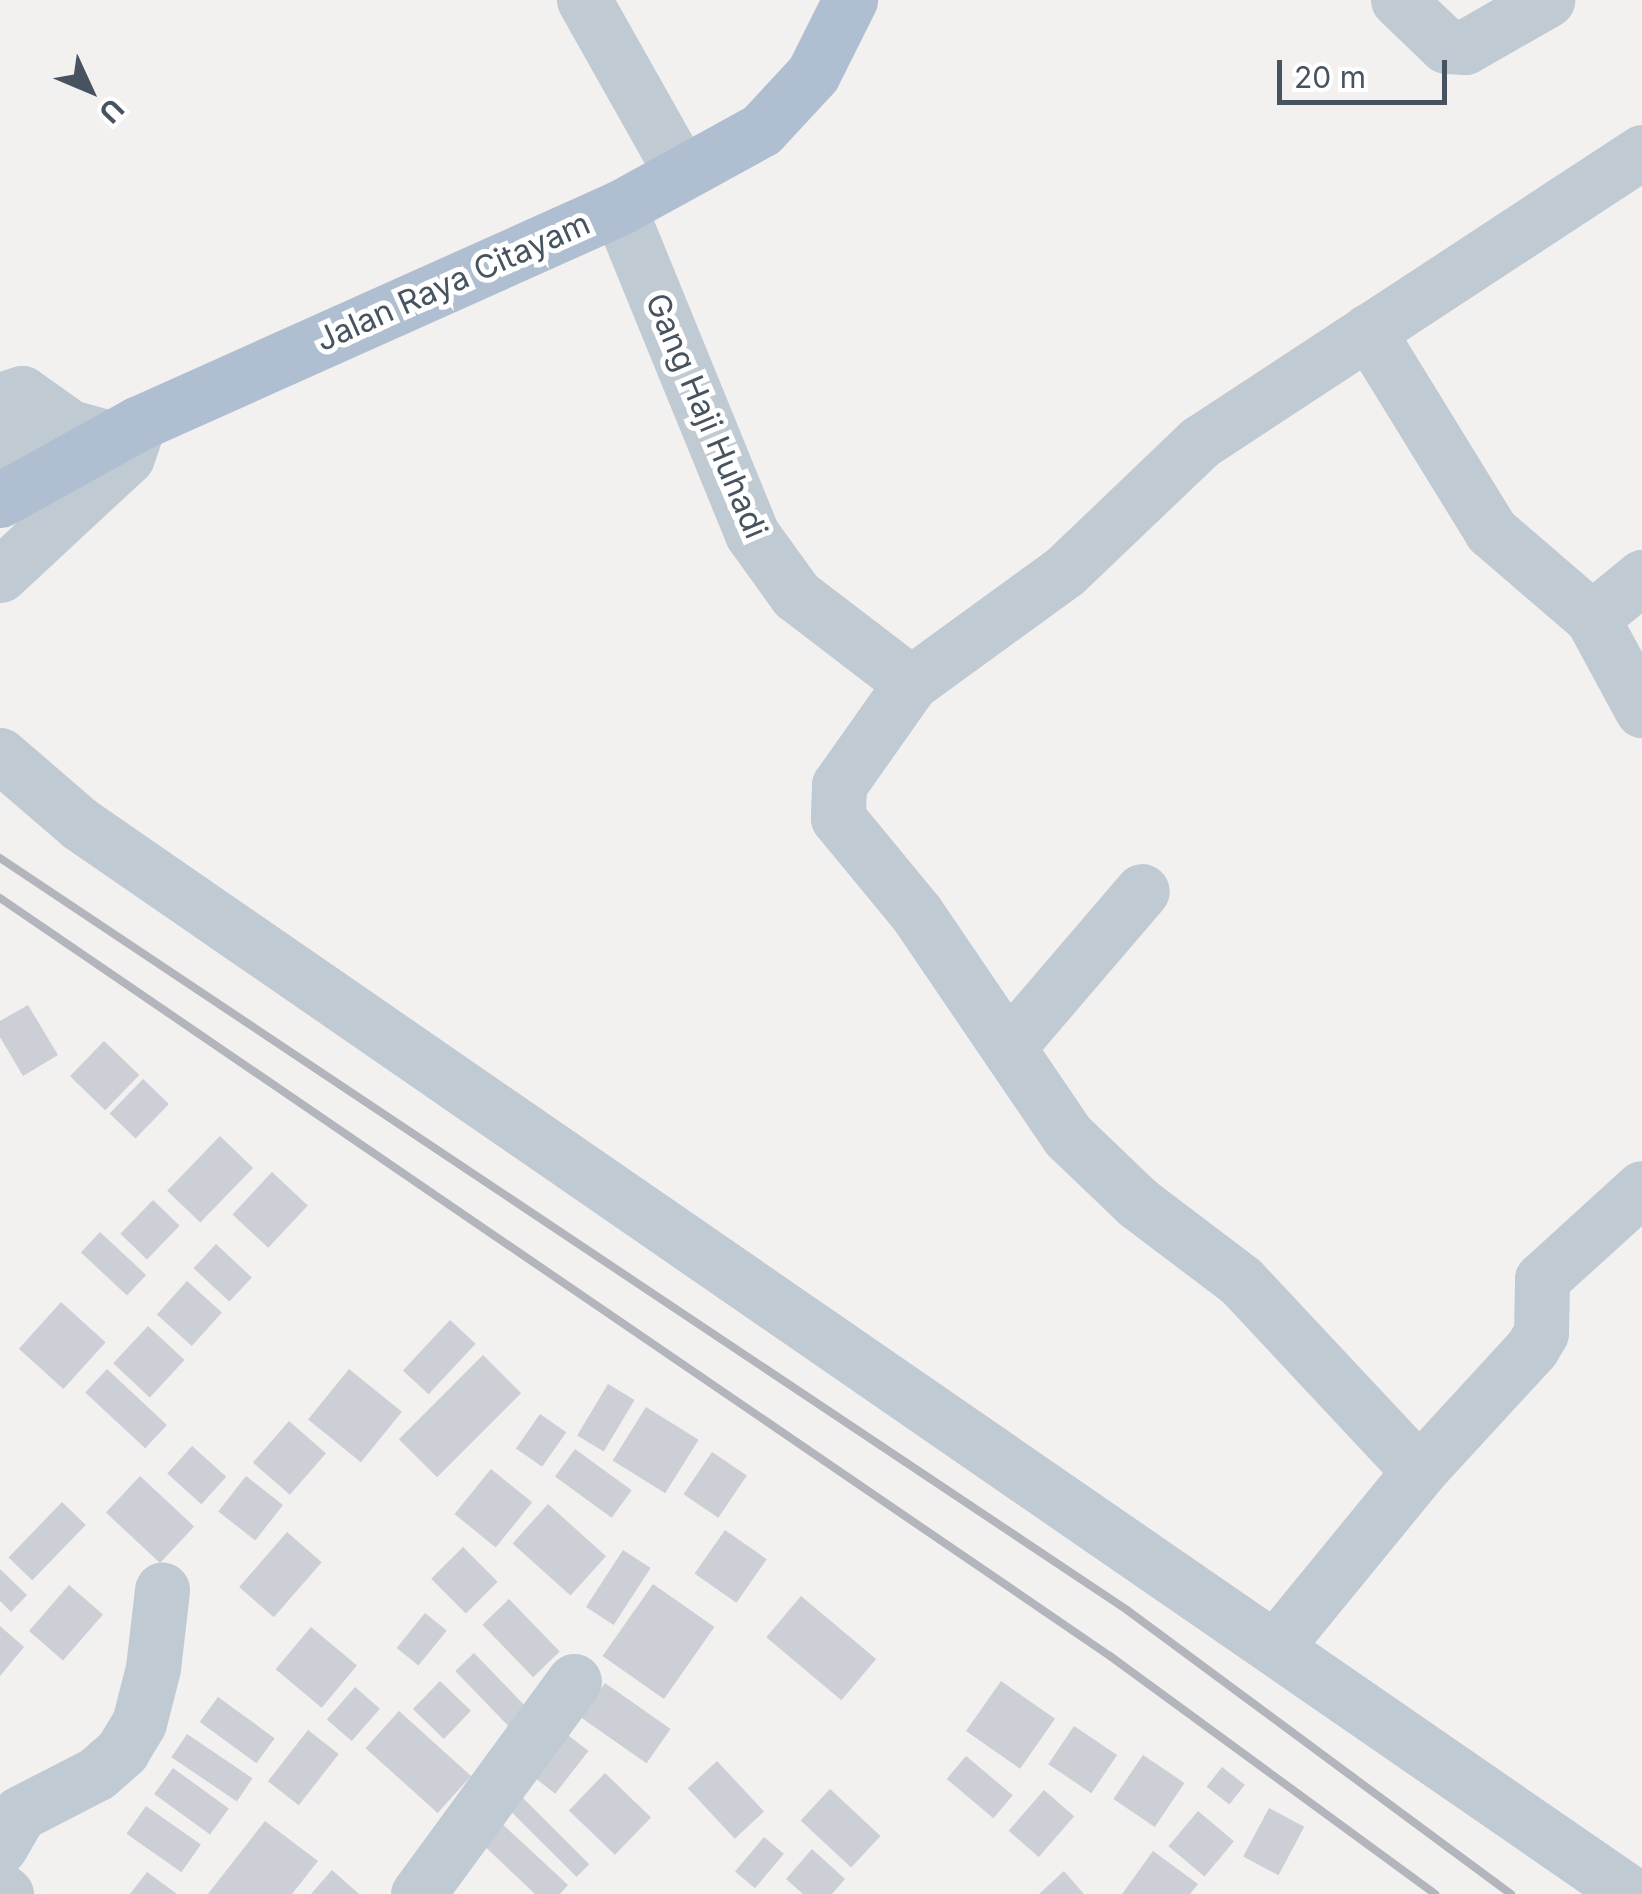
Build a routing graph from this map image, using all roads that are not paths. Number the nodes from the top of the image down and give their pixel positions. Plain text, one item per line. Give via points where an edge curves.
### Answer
1 (850, 0) edge
2 (1546, 0) edge
3 (588, 8) edge
4 (1412, 14) edge
5 (1642, 152) edge
6 (681, 172) junction
7 (619, 208) junction
8 (1368, 331) junction
9 (0, 400) edge
10 (106, 429) junction
11 (0, 456) edge
12 (0, 500) edge
13 (0, 575) edge
14 (1642, 577) edge
15 (1592, 618) junction
16 (910, 683) junction
17 (1642, 710) edge
18 (0, 755) edge
19 (1142, 891) dead end
20 (1009, 1046) junction
21 (1642, 1188) edge
22 (1419, 1471) junction
23 (162, 1590) dead end
24 (1276, 1646) junction
25 (574, 1681) dead end
26 (0, 1847) edge
27 (418, 1894) edge
28 (1631, 1894) edge

1 - 6 main road, Jalan Raya Citayam via 813,74 760,130
2 - 4 street via 1466,47 1446,46
3 - 6 street
5 - 8 street
6 - 7 main road, Jalan Raya Citayam
7 - 10 main road, Jalan Raya Citayam
7 - 16 street, Gang Haji Huhadi via 752,534 796,594
8 - 15 street via 1491,530
8 - 16 street via 1200,442 1065,571
9 - 10 street via 22,394
10 - 11 street
10 - 12 main road, Jalan Raya Citayam
10 - 13 street via 127,456
14 - 15 street
15 - 17 street
16 - 20 street via 840,784 838,818 917,914
18 - 24 street via 80,824
19 - 20 street
20 - 22 street via 1068,1136 1138,1204 1241,1280
21 - 22 street via 1542,1278 1541,1333 1532,1348
22 - 24 street
23 - 26 street via 153,1668 139,1723 122,1752 96,1774 20,1813
24 - 28 street
25 - 27 street

